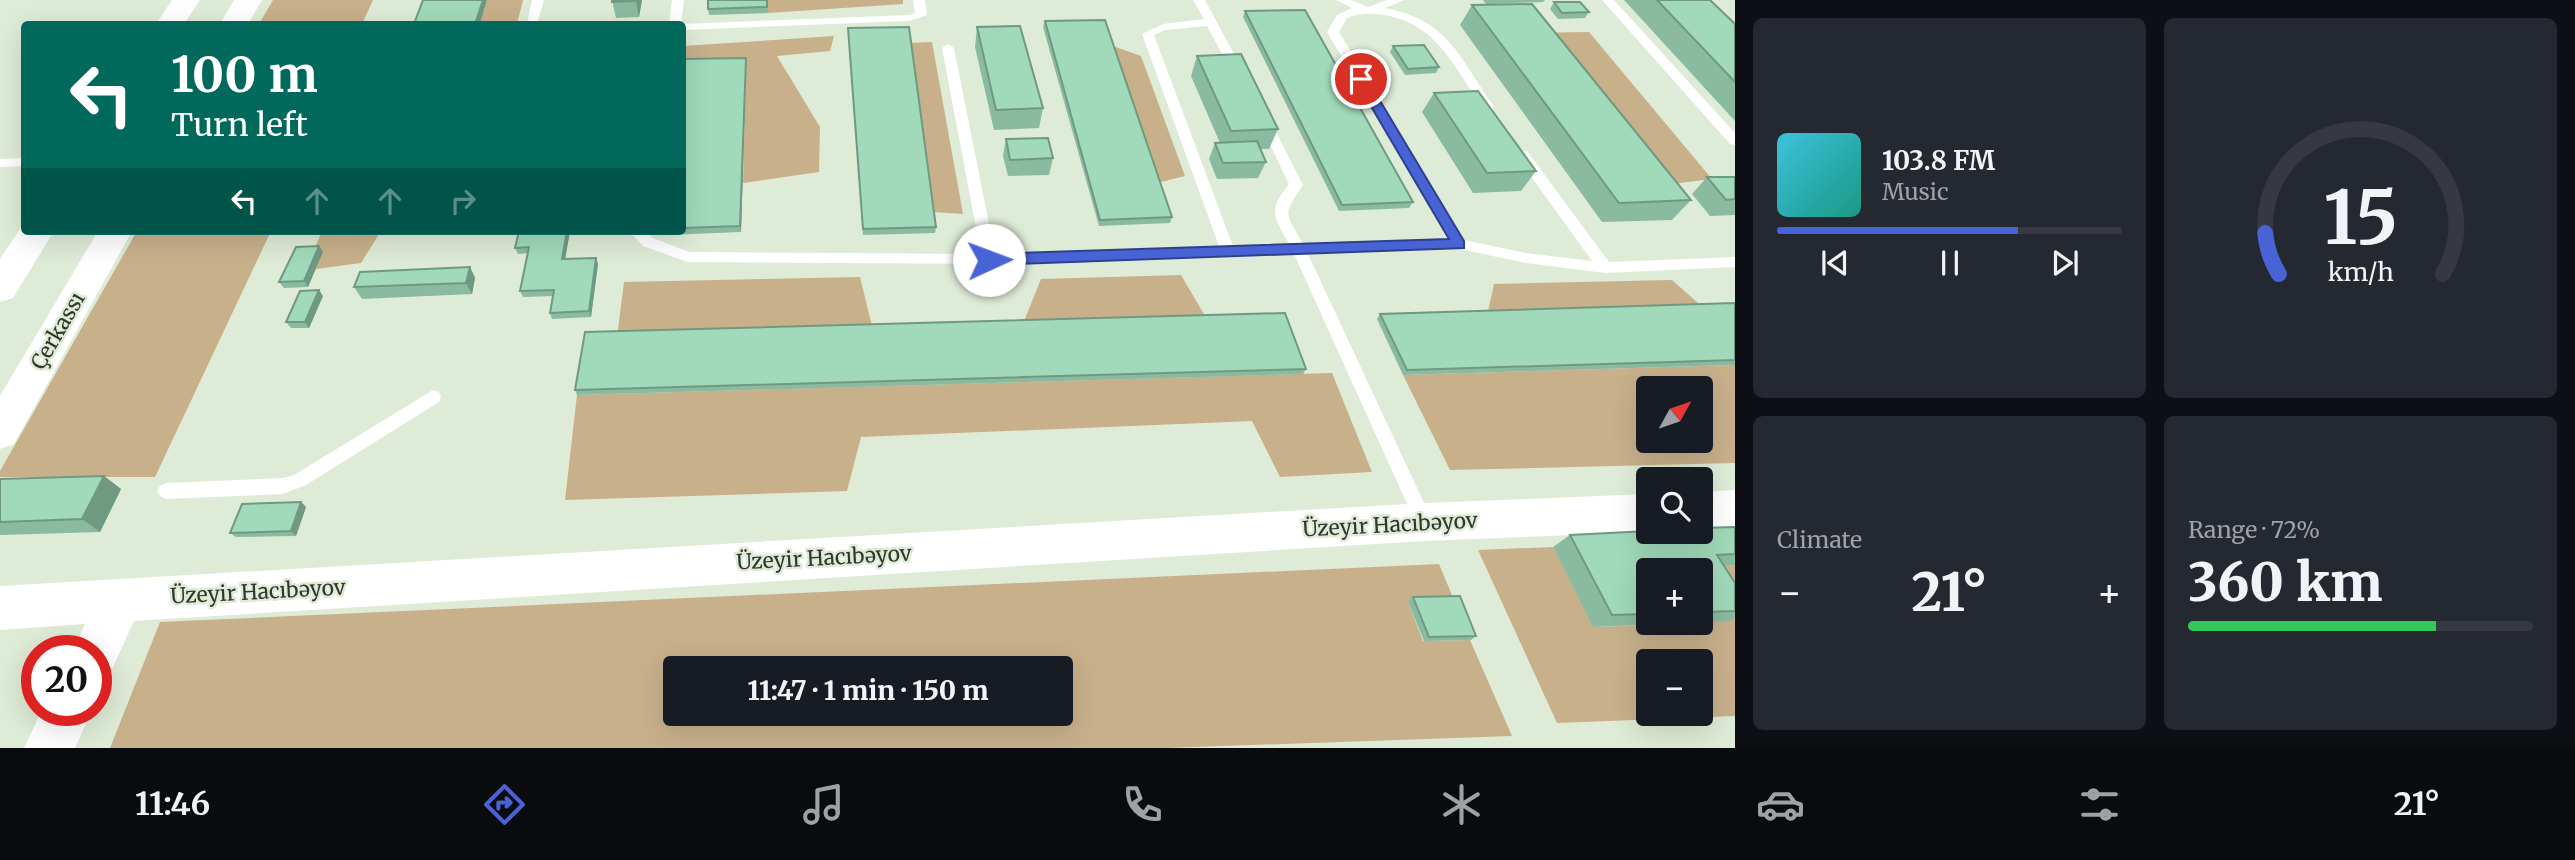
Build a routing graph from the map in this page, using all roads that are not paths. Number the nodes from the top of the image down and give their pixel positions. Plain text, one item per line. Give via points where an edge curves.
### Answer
1 (186, 0) edge
2 (248, 0) edge
3 (538, 0) edge
4 (678, 0) edge
5 (919, 0) edge
6 (1199, 0) edge
7 (1342, 0) edge
8 (1398, 0) edge
9 (1608, 0) edge
10 (1367, 11) junction
11 (172, 21) edge
12 (236, 21) edge
13 (533, 21) edge
14 (675, 21) edge
15 (1211, 22) junction
16 (686, 27) edge
17 (947, 48) dead end
18 (1242, 80) edge
19 (1261, 114) edge
20 (1495, 116) edge
21 (1510, 138) edge
22 (1735, 141) edge
23 (21, 162) edge
24 (0, 163) edge
25 (34, 235) edge
26 (114, 235) edge
27 (640, 235) edge
28 (1459, 244) junction
29 (1299, 249) junction
30 (1228, 252) junction
31 (989, 260) junction
32 (1735, 262) edge
33 (1605, 268) junction
34 (0, 288) edge
35 (433, 397) dead end
36 (0, 432) edge
37 (166, 491) dead end
38 (1735, 509) edge
39 (1713, 510) edge
40 (1636, 513) edge
41 (1424, 522) junction
42 (121, 600) junction
43 (0, 608) edge
44 (104, 635) edge
45 (60, 726) edge
46 (49, 748) edge

1 - 11 street
2 - 12 street
3 - 13 lane
4 - 14 lane
5 - 16 lane via 921,15 909,18
6 - 15 lane
7 - 10 lane
8 - 10 lane
9 - 22 lane
10 - 20 lane via 1412,20 1431,29
10 - 28 lane via 1345,14 1333,32
15 - 18 lane
15 - 30 lane via 1163,27 1148,34
17 - 31 lane
19 - 29 lane via 1296,185 1282,202 1280,215
21 - 33 lane
23 - 24 lane
25 - 34 street
26 - 36 street, Çerkassı
27 - 31 lane via 688,257
28 - 29 lane
28 - 33 lane
29 - 30 lane
29 - 41 lane
30 - 31 lane
32 - 33 lane
35 - 37 lane via 300,480 283,486
38 - 39 street
40 - 41 street, Üzeyir Hacıbəyov
41 - 42 street, Üzeyir Hacıbəyov
42 - 43 street, Üzeyir Hacıbəyov
42 - 44 street
45 - 46 street

